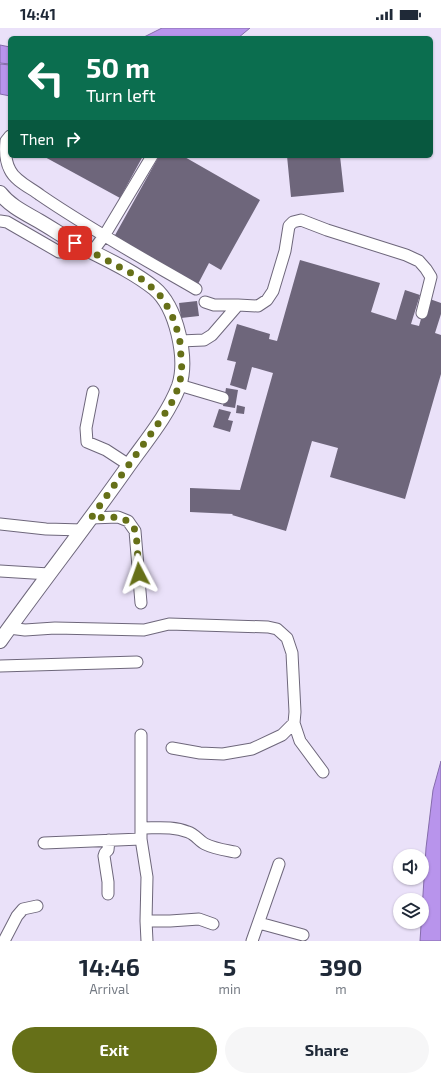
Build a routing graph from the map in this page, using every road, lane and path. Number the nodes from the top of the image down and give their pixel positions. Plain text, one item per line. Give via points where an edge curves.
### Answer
1 (8, 138) edge
2 (151, 158) edge
3 (0, 193) edge
4 (0, 221) edge
5 (104, 236) junction
6 (75, 243) junction
7 (92, 252) junction
8 (196, 289) dead end
9 (205, 302) dead end
10 (238, 305) junction
11 (422, 312) dead end
12 (180, 342) junction
13 (179, 385) junction
14 (93, 392) dead end
15 (223, 398) dead end
16 (129, 465) junction
17 (91, 518) junction
18 (0, 524) edge
19 (83, 530) junction
20 (0, 571) edge
21 (49, 574) junction
22 (141, 604) dead end
23 (9, 628) junction
24 (0, 641) edge
25 (137, 662) dead end
26 (0, 666) edge
27 (294, 723) junction
28 (141, 735) dead end
29 (172, 748) dead end
30 (323, 772) dead end
31 (142, 834) junction
32 (109, 840) junction
33 (44, 843) dead end
34 (235, 852) dead end
35 (279, 864) dead end
36 (108, 894) dead end
37 (37, 906) dead end
38 (146, 921) junction
39 (259, 923) junction
40 (213, 924) dead end
41 (303, 935) dead end
42 (4, 941) edge
43 (147, 941) edge
44 (252, 941) edge

1 - 5 street via 6,160 10,171 17,179
2 - 5 street
3 - 6 main road via 13,205
4 - 6 street via 7,222 59,252 64,252
5 - 7 street
5 - 8 street
6 - 7 main road
7 - 12 main road via 140,278 155,290 169,308
9 - 10 street via 214,305
10 - 11 street via 258,306 267,300 273,291 285,251 289,226 292,222 300,220 406,254 419,261 431,277
10 - 12 street via 212,335 204,340
12 - 13 main road via 182,372
13 - 15 street
13 - 16 main road via 174,399
14 - 16 street via 86,428 88,442
16 - 17 main road
17 - 19 main road
17 - 22 street via 118,517 128,521 136,531
18 - 19 street
19 - 21 main road
20 - 21 street
21 - 23 main road
23 - 24 main road
23 - 27 street via 144,630 169,624 277,629 288,638 292,653
25 - 26 street
27 - 29 street via 282,735 252,749 222,754
27 - 30 street via 300,741
28 - 31 street
31 - 32 street
31 - 34 street via 170,827 195,835 204,843
31 - 38 street via 147,877
32 - 33 street
32 - 36 street via 108,850 104,856
35 - 39 street
37 - 42 street via 23,909
38 - 40 street via 199,919
38 - 43 street
39 - 41 street
39 - 44 street

